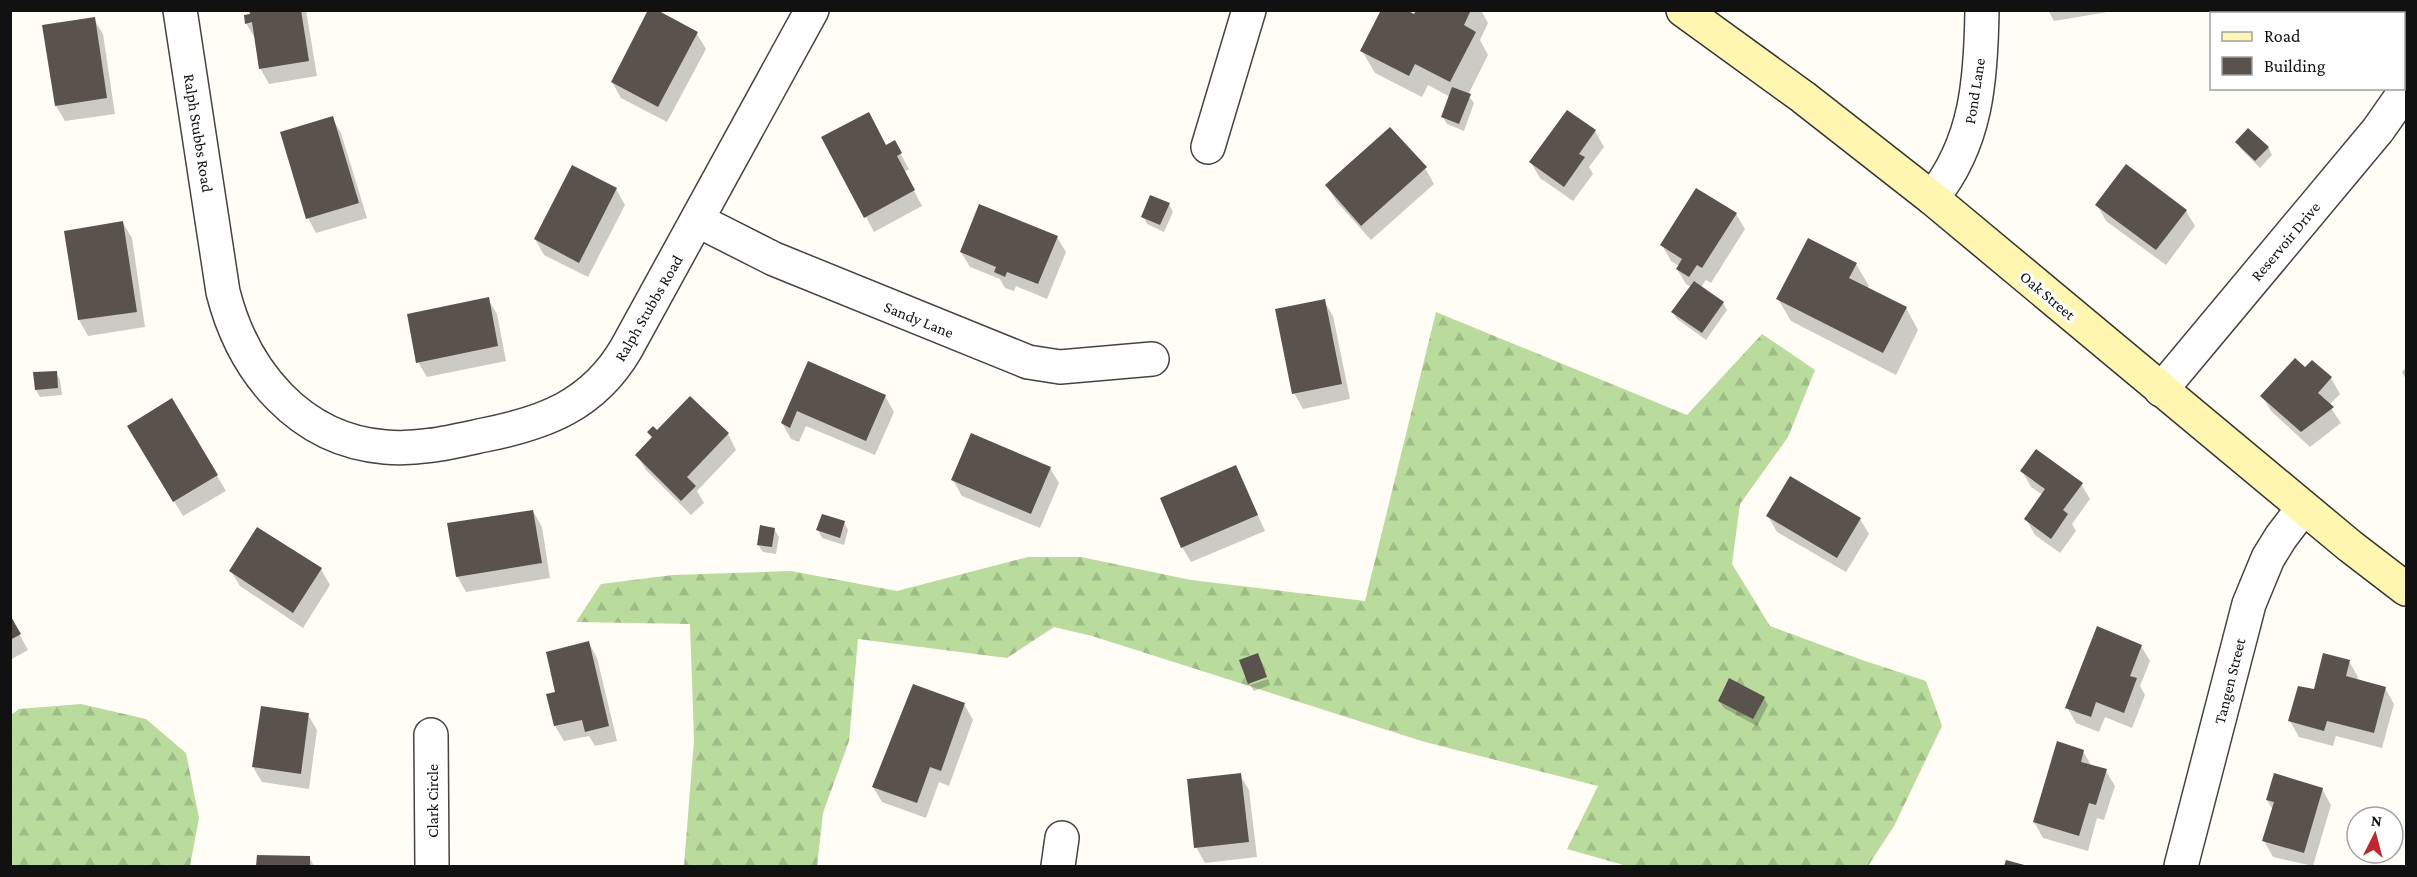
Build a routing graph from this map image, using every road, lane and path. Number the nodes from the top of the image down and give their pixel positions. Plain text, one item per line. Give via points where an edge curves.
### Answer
1 (180, 10) edge
2 (812, 10) edge
3 (1249, 10) edge
4 (1683, 10) edge
5 (1982, 10) edge
6 (2406, 90) edge
7 (1208, 147) dead end
8 (1932, 198) junction
9 (697, 220) junction
10 (1152, 358) dead end
11 (2161, 390) junction
12 (2303, 508) junction
13 (2406, 589) edge
14 (431, 735) dead end
15 (432, 867) edge
16 (2181, 867) edge

1 - 9 street, Ralph Stubbs Road via 230,318 248,356 268,385 303,418 326,432 374,446 425,446 521,428 553,416 606,377 620,359
2 - 9 street, Ralph Stubbs Road
3 - 7 street
4 - 8 street, Oak Street
5 - 8 street, Pond Lane via 1972,119 1956,164
6 - 11 street, Reservoir Drive via 2378,130
8 - 11 street, Oak Street
9 - 10 street, Sandy Lane via 774,259 1028,362 1060,367
11 - 12 street, Oak Street
12 - 13 street, Oak Street
12 - 16 street, Tangen Street via 2268,558 2249,604
14 - 15 street, Clark Circle

